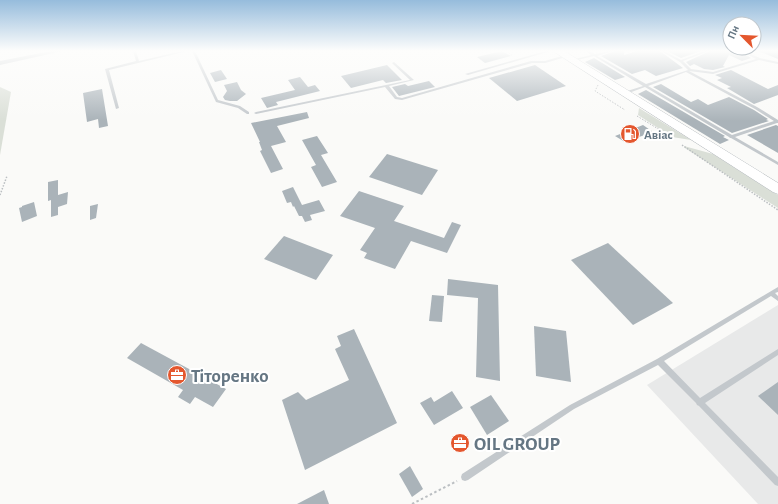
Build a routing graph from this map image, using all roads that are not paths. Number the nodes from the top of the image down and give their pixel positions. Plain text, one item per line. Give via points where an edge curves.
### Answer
1 (108, 75) edge
2 (204, 75) edge
3 (406, 75) edge
4 (488, 75) edge
5 (595, 75) edge
6 (626, 75) edge
7 (676, 75) edge
8 (696, 75) edge
9 (386, 86) junction
10 (645, 86) junction
11 (625, 93) junction
12 (117, 108) dead end
13 (248, 113) dead end
14 (256, 113) dead end
15 (778, 121) edge
16 (731, 137) junction
17 (778, 164) edge
18 (778, 189) edge
19 (778, 289) edge
20 (771, 293) junction
21 (778, 299) edge
22 (778, 352) edge
23 (659, 361) junction
24 (699, 403) junction
25 (465, 477) road end
26 (778, 482) edge

1 - 12 lane
2 - 13 lane via 217,101
3 - 9 lane via 412,80
4 - 9 lane via 402,99 396,98
5 - 11 main road
6 - 10 lane
7 - 10 lane
8 - 15 lane
9 - 14 lane
10 - 11 lane
10 - 16 lane
11 - 18 main road
15 - 16 lane
16 - 17 lane
19 - 20 lane
20 - 21 lane
20 - 23 lane
22 - 24 lane
23 - 24 lane
23 - 25 lane via 572,407
24 - 26 lane

